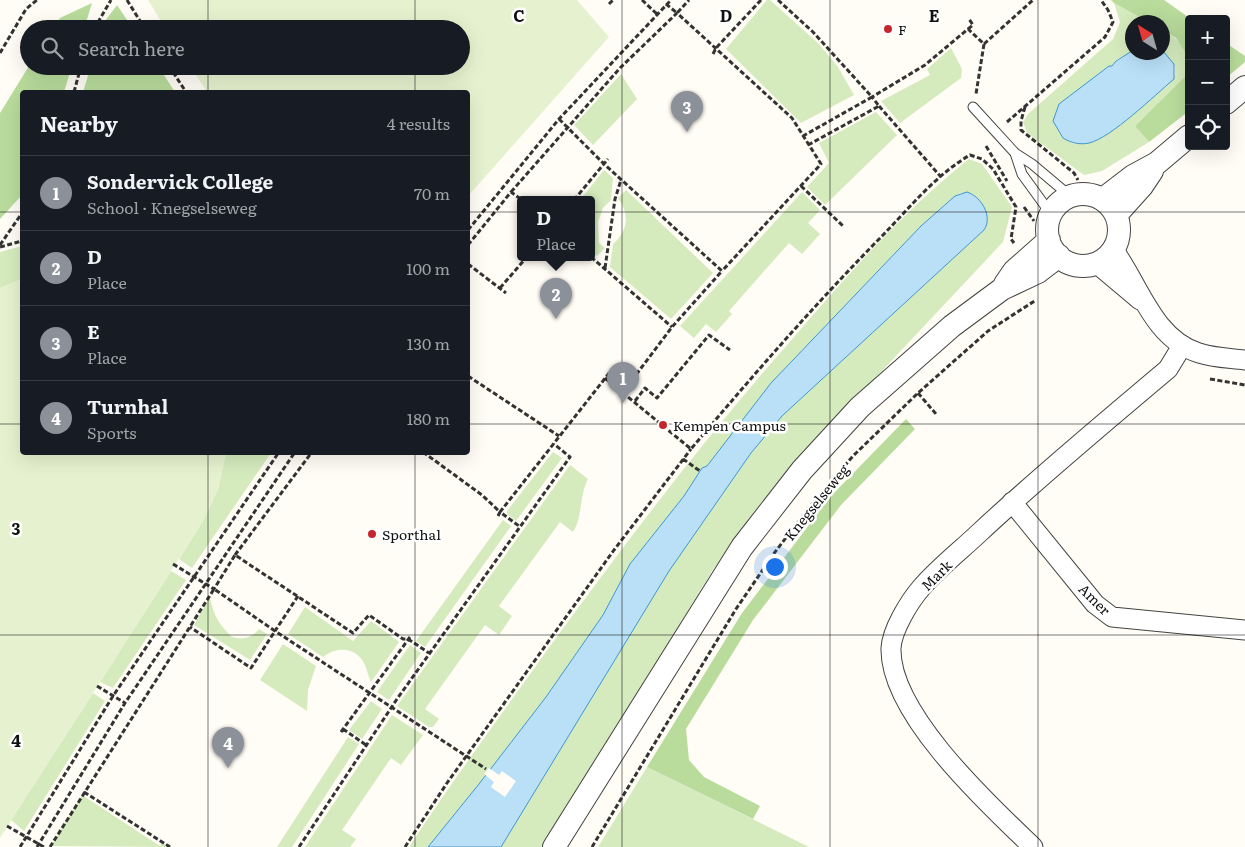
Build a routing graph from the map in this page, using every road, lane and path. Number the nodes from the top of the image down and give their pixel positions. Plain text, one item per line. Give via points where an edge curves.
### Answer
1 (37, 0) edge
2 (110, 0) edge
3 (127, 0) edge
4 (613, 0) edge
5 (642, 0) edge
6 (671, 0) edge
7 (689, 0) edge
8 (762, 0) edge
9 (778, 0) edge
10 (1033, 0) edge
11 (1101, 0) edge
12 (609, 4) dead end
13 (666, 4) junction
14 (677, 13) junction
15 (657, 14) junction
16 (969, 19) dead end
17 (99, 20) edge
18 (139, 20) edge
19 (968, 29) junction
20 (984, 44) junction
21 (716, 48) junction
22 (0, 53) edge
23 (713, 54) dead end
24 (79, 75) edge
25 (175, 75) edge
26 (1245, 87) edge
27 (75, 90) edge
28 (185, 90) edge
29 (872, 97) junction
30 (1230, 100) edge
31 (879, 106) junction
32 (974, 107) joint
33 (559, 119) junction
34 (568, 128) junction
35 (803, 136) junction
36 (1185, 139) edge
37 (808, 145) junction
38 (1015, 154) junction
39 (608, 159) dead end
40 (604, 164) junction
41 (942, 177) junction
42 (621, 180) junction
43 (801, 186) junction
44 (1069, 187) junction
45 (511, 192) junction
46 (517, 196) edge
47 (577, 196) edge
48 (1111, 202) junction
49 (1046, 208) junction
50 (20, 216) edge
51 (843, 226) dead end
52 (470, 228) edge
53 (1011, 239) dead end
54 (20, 241) edge
55 (470, 243) edge
56 (0, 246) edge
57 (1048, 248) junction
58 (1113, 249) junction
59 (523, 261) edge
60 (595, 261) edge
61 (1096, 263) junction
62 (470, 266) edge
63 (604, 269) junction
64 (722, 271) junction
65 (500, 288) junction
66 (506, 293) dead end
67 (1042, 296) dead end
68 (1143, 302) junction
69 (672, 327) junction
70 (1182, 346) junction
71 (730, 350) dead end
72 (1245, 360) edge
73 (610, 372) dead end
74 (470, 377) edge
75 (605, 378) junction
76 (623, 392) junction
77 (918, 393) junction
78 (635, 401) junction
79 (936, 414) dead end
80 (559, 436) junction
81 (554, 444) junction
82 (691, 449) junction
83 (277, 455) edge
84 (293, 455) edge
85 (310, 455) edge
86 (426, 455) edge
87 (683, 459) junction
88 (700, 471) dead end
89 (1012, 502) junction
90 (499, 514) junction
91 (519, 526) junction
92 (235, 555) junction
93 (173, 564) dead end
94 (194, 576) junction
95 (206, 584) junction
96 (214, 589) junction
97 (298, 596) junction
98 (190, 627) junction
99 (1245, 630) edge
100 (275, 631) junction
101 (409, 638) junction
102 (429, 653) junction
103 (97, 686) dead end
104 (370, 693) junction
105 (113, 696) junction
106 (125, 703) junction
107 (392, 707) junction
108 (366, 744) junction
109 (466, 756) junction
110 (486, 769) dead end
111 (84, 792) junction
112 (7, 826) dead end
113 (26, 837) junction
114 (38, 845) edge
115 (20, 847) edge
116 (44, 847) edge
117 (50, 847) edge
118 (170, 847) edge
119 (299, 847) edge
120 (405, 847) edge
121 (554, 847) edge
122 (592, 847) edge
123 (1033, 847) edge

1 - 22 path via 26,9
2 - 17 path
3 - 18 path
4 - 12 path
5 - 15 path
6 - 13 path
7 - 14 path
8 - 21 path
9 - 29 path via 813,32
10 - 20 path
11 - 44 path via 1113,22 1105,37 1025,106 1021,121 1021,130 1074,173
13 - 14 path
13 - 15 path
14 - 21 path
14 - 34 path via 620,68
15 - 33 path
16 - 19 path via 973,25
19 - 20 path
19 - 29 path via 925,65
20 - 32 path
21 - 23 path
21 - 35 path via 792,118
24 - 27 path
25 - 28 path
26 - 30 street
29 - 31 path
29 - 35 path
31 - 37 path
31 - 41 path
32 - 38 lane
33 - 34 path
33 - 52 path
34 - 40 path
34 - 45 path
35 - 37 path
36 - 48 street via 1157,163 1142,186
37 - 43 path via 821,164
38 - 44 lane
38 - 49 lane via 1022,174
39 - 40 path
40 - 42 path
40 - 47 path
41 - 53 path via 970,155 982,159 993,169 1016,207
41 - 82 path via 813,309
42 - 63 path
42 - 64 path
43 - 51 path
43 - 64 path
44 - 48 street
44 - 48 path via 1093,181
44 - 49 street via 1059,204
45 - 46 path
45 - 55 path
48 - 58 street via 1119,226
49 - 57 street
49 - 57 path via 1034,221 1034,235
50 - 56 path
54 - 56 path
57 - 61 street via 1070,263 1083,266
57 - 121 street via 1024,280 1002,289 952,326 860,407 802,470 742,547
58 - 61 street
58 - 68 street
59 - 65 path
60 - 63 path
61 - 68 street
62 - 65 path
63 - 69 path
64 - 69 path
65 - 66 path
67 - 77 path, Knegselseweg via 988,331
68 - 70 street
69 - 76 path
70 - 72 street via 1200,354
70 - 89 street, Mark via 1168,369
71 - 78 path via 709,335 657,398 644,388
73 - 75 path
74 - 80 path
75 - 76 path
75 - 80 path
76 - 78 path
77 - 79 path
77 - 122 path, Knegselseweg via 853,456 776,552 721,633
78 - 82 path
80 - 81 path
81 - 90 path
81 - 91 path via 570,457
82 - 87 path
83 - 94 path
84 - 95 path
85 - 92 path
86 - 90 path via 482,495
87 - 88 path
87 - 109 path
89 - 99 street, Amer via 1095,604 1112,617
89 - 123 street, Mark via 922,588 902,615 891,647 896,679 924,730 987,804
90 - 91 path
91 - 102 path
92 - 96 path
92 - 97 path
93 - 94 path
94 - 95 path
94 - 105 path
95 - 96 path
95 - 106 path
96 - 98 path
96 - 100 path
97 - 100 path
97 - 101 path via 353,634 370,615 403,639
98 - 100 path via 251,668
98 - 111 path
100 - 104 path
101 - 102 path
101 - 104 path
102 - 107 path
103 - 105 path
104 - 107 path
104 - 108 path via 342,731
105 - 106 path
105 - 113 path
106 - 114 path
107 - 108 path
107 - 109 path
108 - 119 path
109 - 110 path
109 - 120 path
111 - 117 path
111 - 118 path
112 - 113 path
113 - 114 path
113 - 115 path
114 - 116 path

